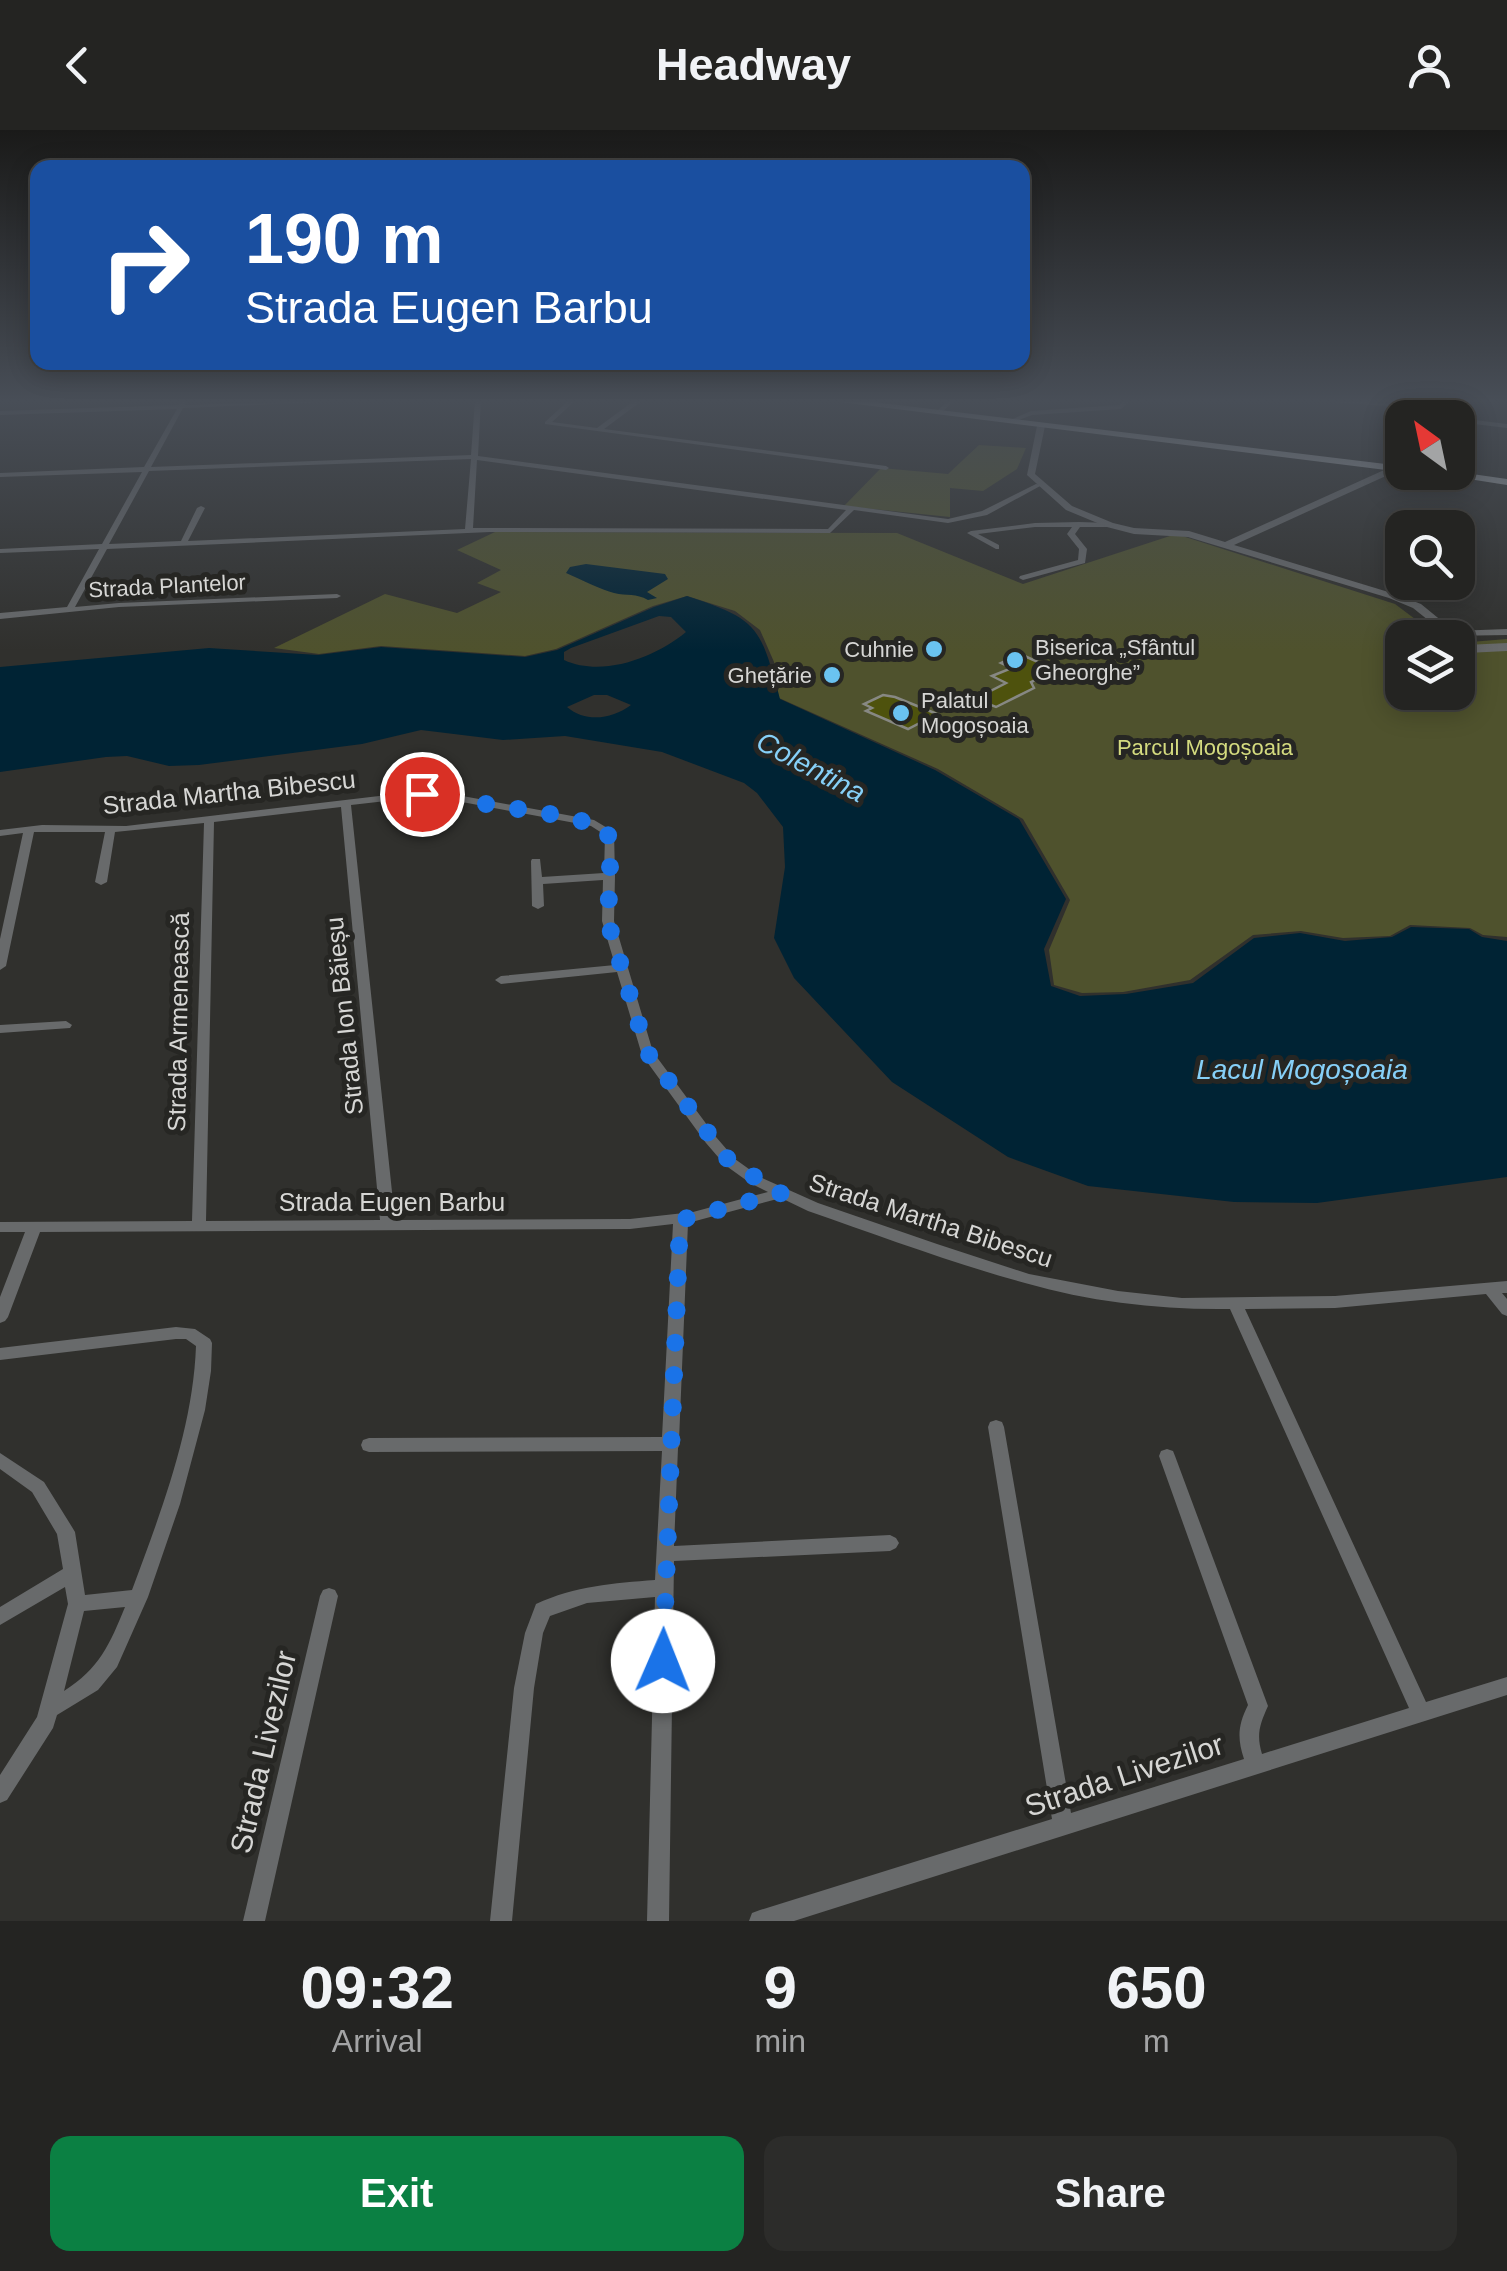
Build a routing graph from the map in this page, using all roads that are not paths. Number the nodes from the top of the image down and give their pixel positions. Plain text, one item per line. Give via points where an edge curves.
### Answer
1 (140, 484) edge
2 (471, 484) edge
3 (666, 484) edge
4 (1366, 484) edge
5 (1038, 485) joint
6 (201, 508) dead end
7 (850, 509) junction
8 (948, 521) junction
9 (1079, 524) junction
10 (1110, 525) junction
11 (468, 530) junction
12 (971, 533) junction
13 (184, 542) junction
14 (1226, 545) junction
15 (104, 546) junction
16 (996, 547) dead end
17 (0, 550) edge
18 (1023, 578) dead end
19 (337, 596) dead end
20 (70, 609) junction
21 (0, 616) edge
22 (1507, 632) edge
23 (1507, 647) edge
24 (1475, 649) edge
25 (346, 803) junction
26 (209, 819) junction
27 (29, 829) junction
28 (110, 830) junction
29 (0, 833) edge
30 (536, 860) dead end
31 (610, 876) junction
32 (537, 881) junction
33 (102, 882) dead end
34 (538, 906) dead end
35 (0, 966) edge
36 (622, 968) junction
37 (501, 980) dead end
38 (66, 1024) dead end
39 (0, 1029) edge
40 (781, 1193) junction
41 (680, 1220) junction
42 (388, 1224) junction
43 (200, 1226) junction
44 (0, 1228) edge
45 (34, 1228) junction
46 (1499, 1289) edge
47 (1234, 1302) junction
48 (1507, 1310) edge
49 (0, 1317) edge
50 (0, 1354) edge
51 (996, 1427) dead end
52 (672, 1444) junction
53 (369, 1445) dead end
54 (1167, 1456) dead end
55 (0, 1460) edge
56 (890, 1543) dead end
57 (665, 1554) junction
58 (72, 1573) junction
59 (665, 1588) junction
60 (330, 1596) dead end
61 (139, 1597) junction
62 (77, 1604) junction
63 (0, 1617) edge
64 (1507, 1686) edge
65 (50, 1710) junction
66 (1421, 1712) junction
67 (1256, 1765) junction
68 (0, 1792) edge
69 (1063, 1826) junction
70 (254, 1921) edge
71 (501, 1921) edge
72 (658, 1921) edge
73 (760, 1921) edge

1 - 15 street
2 - 11 street
3 - 7 street
4 - 14 street
5 - 8 street via 984,513
5 - 10 street
6 - 13 street
7 - 8 street
7 - 11 street via 830,530
8 - 12 street
9 - 10 street
9 - 12 street
9 - 18 street via 1071,534 1083,549 1082,561
10 - 14 street via 1182,532
11 - 13 street
12 - 16 street
13 - 15 street
14 - 22 street via 1402,599 1452,634
15 - 17 street
15 - 20 street
19 - 20 street, Strada Plantelor
20 - 21 street, Strada Plantelor
23 - 24 street
25 - 26 street, Strada Martha Bibescu
25 - 31 street, Strada Martha Bibescu via 430,793 594,823 610,834
25 - 42 street, Strada Ion Băieșu
26 - 28 street, Strada Martha Bibescu
26 - 43 street, Strada Armenească
27 - 28 street, Strada Martha Bibescu
27 - 29 street, Strada Martha Bibescu
27 - 35 street
28 - 33 street
30 - 32 street
31 - 32 street
31 - 36 street, Strada Martha Bibescu via 608,922
32 - 34 street
36 - 37 street
36 - 40 street, Strada Martha Bibescu via 647,1052 730,1162
38 - 39 street
40 - 41 street, Strada Eugen Barbu
40 - 47 street, Strada Martha Bibescu via 1029,1279 1118,1297
41 - 42 street, Strada Eugen Barbu
41 - 52 street
42 - 43 street, Strada Eugen Barbu
43 - 45 street, Strada Eugen Barbu
44 - 45 street, Strada Eugen Barbu
45 - 49 street
46 - 47 street, Strada Martha Bibescu
46 - 48 street
47 - 66 street
50 - 61 street via 176,1333 204,1343 201,1397
51 - 69 street
52 - 53 street
52 - 57 street
54 - 67 street via 1258,1706 1246,1725
55 - 58 street via 38,1487 66,1532
56 - 57 street
57 - 59 street
58 - 62 street
58 - 63 street
59 - 71 street via 602,1593 543,1610 524,1688
59 - 72 street
60 - 70 street, Strada Livezilor
61 - 62 street
61 - 65 street via 109,1663 93,1683
62 - 65 street
64 - 66 street, Strada Livezilor
65 - 68 street
66 - 67 street, Strada Livezilor
67 - 69 street, Strada Livezilor
69 - 73 street, Strada Livezilor

